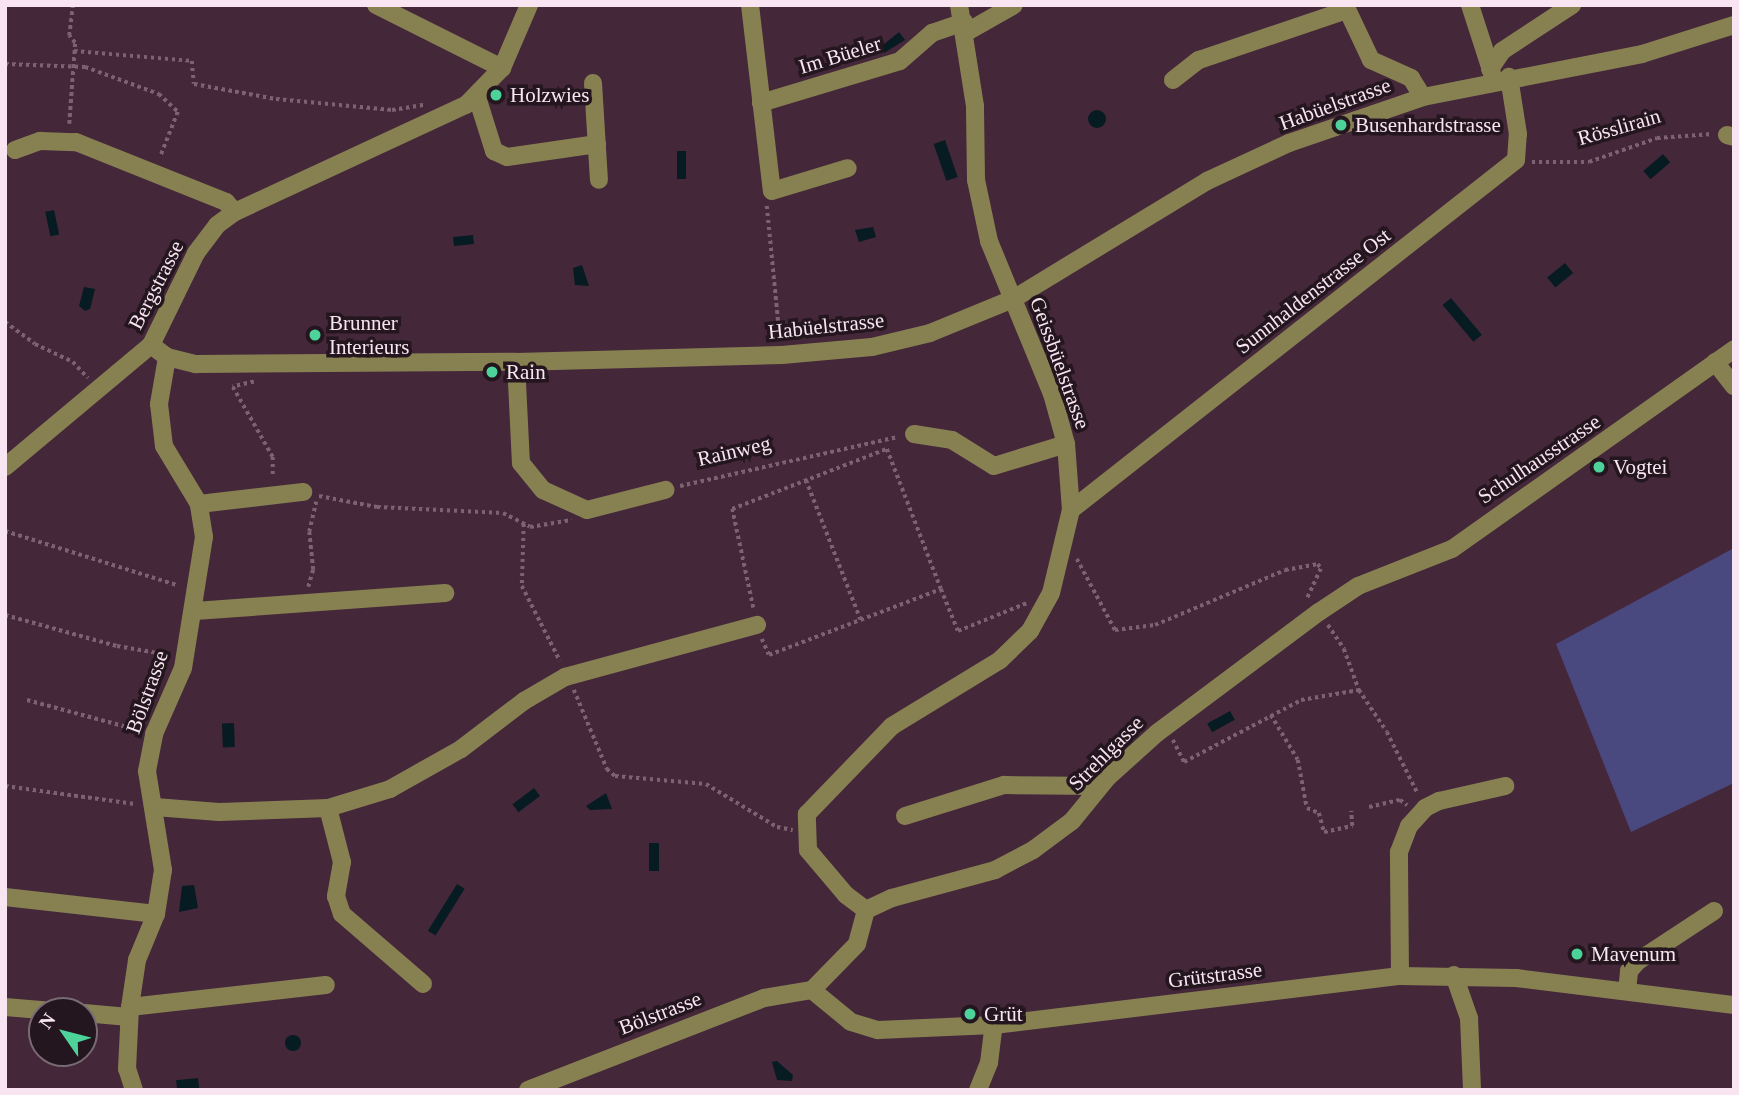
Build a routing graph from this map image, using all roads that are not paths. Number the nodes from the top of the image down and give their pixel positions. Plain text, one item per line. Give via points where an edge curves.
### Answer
1 (376, 5) edge
2 (529, 5) edge
3 (750, 5) edge
4 (1014, 5) edge
5 (1470, 5) edge
6 (1572, 5) edge
7 (1346, 8) edge
8 (963, 20) edge
9 (1734, 25) edge
10 (502, 68) junction
11 (1498, 75) junction
12 (1173, 80) dead end
13 (593, 83) dead end
14 (477, 97) junction
15 (1423, 97) junction
16 (761, 103) junction
17 (597, 145) junction
18 (15, 150) dead end
19 (848, 168) dead end
20 (599, 180) dead end
21 (235, 212) junction
22 (1013, 299) junction
23 (152, 345) junction
24 (1734, 349) edge
25 (167, 357) junction
26 (516, 362) junction
27 (1715, 362) junction
28 (1734, 386) edge
29 (914, 434) road end
30 (1066, 444) junction
31 (5, 467) edge
32 (665, 490) road end
33 (307, 493) road end
34 (199, 505) junction
35 (1071, 510) junction
36 (1358, 586) joint
37 (445, 593) dead end
38 (195, 611) junction
39 (757, 625) road end
40 (1100, 786) junction
41 (1504, 786) dead end
42 (155, 807) junction
43 (328, 808) junction
44 (905, 816) dead end
45 (5, 897) edge
46 (866, 910) junction
47 (1714, 911) dead end
48 (156, 914) junction
49 (1454, 975) junction
50 (1401, 976) junction
51 (423, 984) dead end
52 (326, 985) dead end
53 (812, 990) junction
54 (1627, 991) junction
55 (1734, 1005) edge
56 (5, 1007) edge
57 (28, 1009) edge
58 (129, 1012) junction
59 (98, 1013) edge
60 (994, 1025) junction
61 (554, 1085) edge
62 (134, 1090) edge
63 (528, 1090) edge
64 (978, 1090) edge
65 (1472, 1090) edge

1 - 10 street
2 - 10 street, Bergstrasse
3 - 16 street
4 - 8 street
5 - 11 street
6 - 11 street via 1502,51
7 - 12 street via 1199,60
7 - 15 street via 1371,60 1411,78
8 - 16 street, Im Büeler via 932,33 900,61
8 - 22 street, Geissbüelstrasse via 975,106 976,180 989,241
9 - 11 street, Habüelstrasse via 1642,54
10 - 14 street, Bergstrasse
11 - 15 street, Habüelstrasse
11 - 35 street, Sunnhaldenstrasse Ost via 1518,134 1516,160
13 - 17 street
14 - 17 street via 494,151 506,157
14 - 21 street, Bergstrasse via 437,121
15 - 22 street, Habüelstrasse via 1289,143 1207,181
16 - 19 street via 772,191
17 - 20 street
18 - 21 street via 40,141 76,142 226,202
21 - 23 street, Bergstrasse via 196,253
22 - 26 street, Habüelstrasse via 930,333 872,347 782,355
22 - 30 street, Geissbüelstrasse via 1052,394
23 - 25 street, Habüelstrasse
23 - 31 street, Bergstrasse
24 - 27 street, Schulhausstrasse
25 - 26 street, Habüelstrasse via 196,364
25 - 34 street, Bölstrasse via 159,404 164,446
26 - 32 street via 521,463 543,491 587,510
27 - 28 street
27 - 36 street, Schulhausstrasse via 1452,549
29 - 30 street via 952,440 994,466
30 - 35 street, Geissbüelstrasse
33 - 34 street
34 - 38 street, Bölstrasse via 204,537
35 - 46 street, Geissbüelstrasse via 1051,593 1030,631 1000,660 892,726 807,814 808,850
36 - 40 street, Strehlgasse via 1157,733
37 - 38 street
38 - 42 street, Bölstrasse via 183,668 153,735 147,771
39 - 43 street via 565,677 524,701 461,749 390,789
40 - 44 street via 1004,785
40 - 46 street, Strehlgasse via 1072,821 1033,850 995,870 892,898
41 - 50 street via 1422,811 1399,852
42 - 43 street via 219,812
42 - 48 street, Bölstrasse via 163,870
43 - 51 street via 342,862 336,896 342,914
45 - 48 street
46 - 53 street via 857,944
47 - 54 street via 1638,961 1629,971
48 - 58 street, Bölstrasse via 137,960
49 - 50 street, Grütstrasse
49 - 54 street, Grütstrasse
49 - 65 street via 1469,1018
50 - 60 street, Grütstrasse
52 - 58 street
53 - 60 street, Grütstrasse via 851,1021 878,1030
53 - 61 street, Bölstrasse via 764,998
54 - 55 street, Grütstrasse
56 - 57 street
58 - 59 street
58 - 62 street, Bölstrasse via 127,1069
60 - 64 street via 989,1063
61 - 63 street, Bölstrasse

